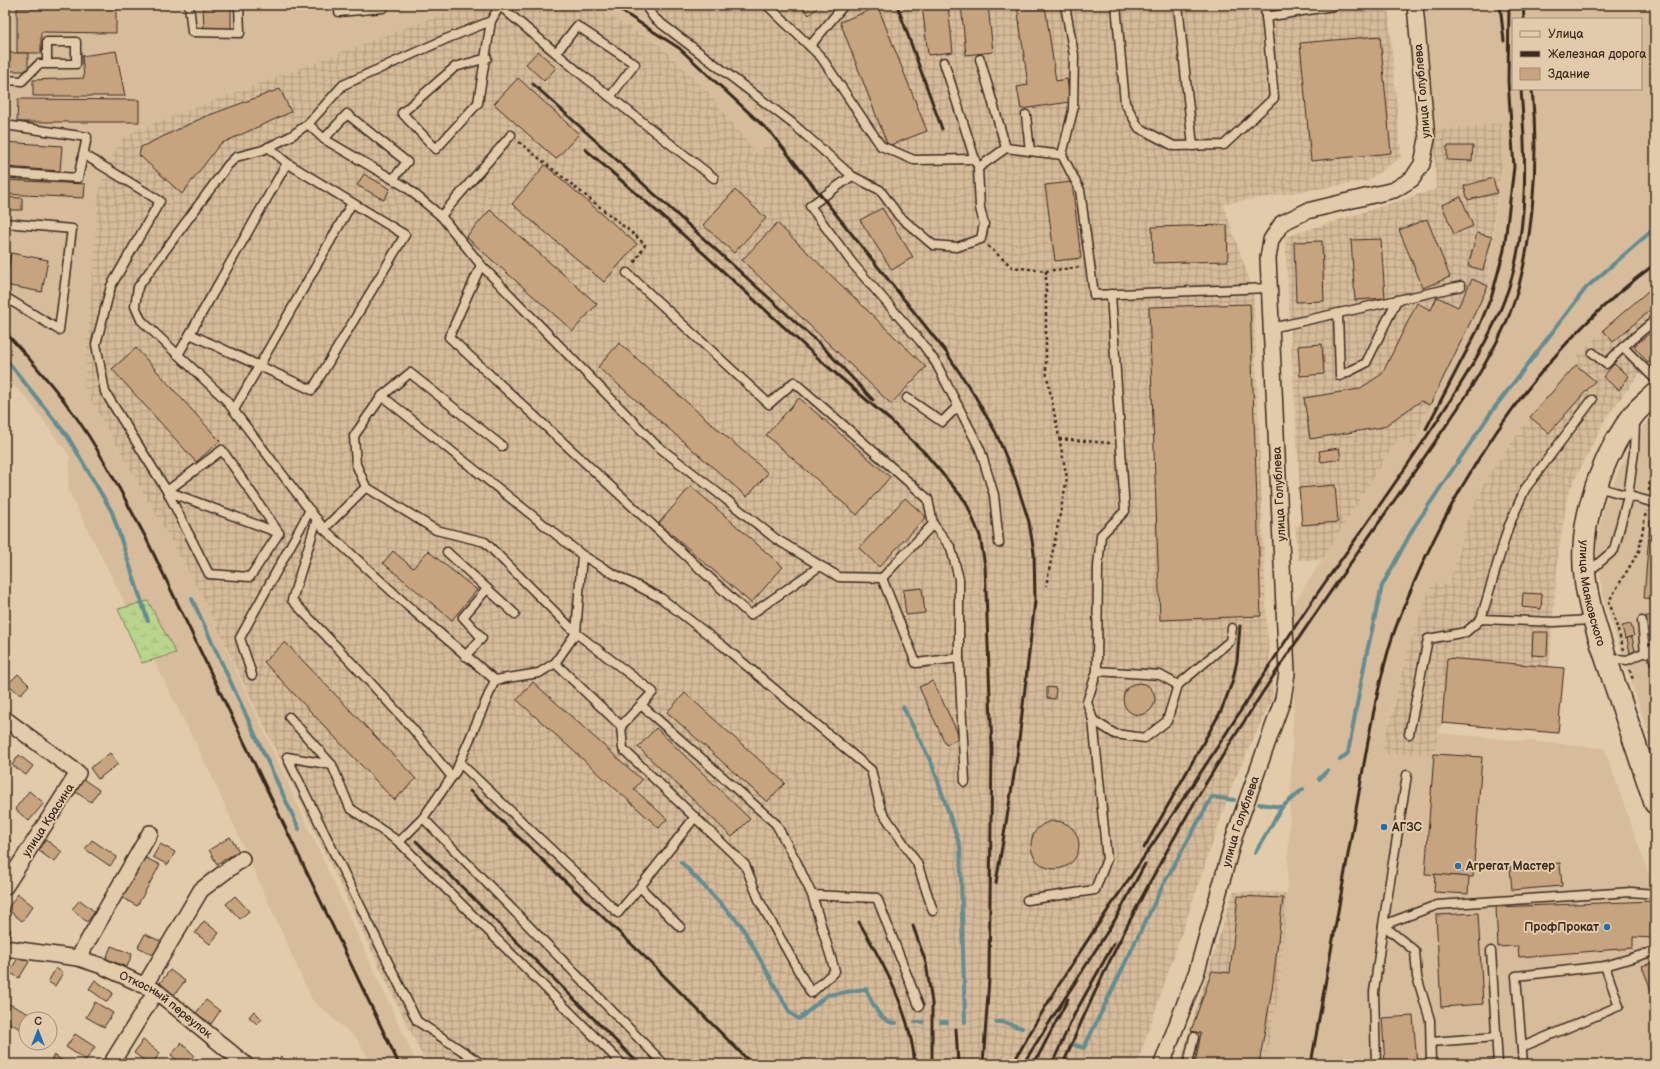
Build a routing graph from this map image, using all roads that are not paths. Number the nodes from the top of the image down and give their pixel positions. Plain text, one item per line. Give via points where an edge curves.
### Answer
1 (189, 5) edge
2 (239, 5) edge
3 (339, 5) edge
4 (645, 5) edge
5 (767, 5) edge
6 (844, 5) edge
7 (1065, 5) edge
8 (1116, 5) edge
9 (1178, 5) edge
10 (1265, 5) edge
11 (1333, 5) edge
12 (1415, 5) edge
13 (500, 6) edge
14 (383, 8) dead end
15 (1266, 17) junction
16 (492, 22) junction
17 (810, 46) junction
18 (556, 53) junction
19 (487, 58) junction
20 (980, 58) dead end
21 (944, 62) dead end
22 (46, 64) junction
23 (5, 80) edge
24 (610, 97) junction
25 (1026, 115) dead end
26 (308, 124) junction
27 (5, 125) edge
28 (510, 135) road end
29 (324, 139) junction
30 (1193, 146) junction
31 (268, 147) junction
32 (1006, 148) junction
33 (1030, 151) junction
34 (83, 154) junction
35 (1062, 155) junction
36 (975, 159) junction
37 (287, 163) junction
38 (978, 168) junction
39 (5, 173) edge
40 (852, 176) junction
41 (714, 178) dead end
42 (393, 179) junction
43 (352, 203) junction
44 (441, 216) junction
45 (5, 223) edge
46 (481, 265) junction
47 (627, 273) road end
48 (1460, 286) dead end
49 (1269, 288) junction
50 (1111, 294) junction
51 (5, 297) edge
52 (1397, 300) junction
53 (1338, 313) junction
54 (1655, 320) edge
55 (1271, 328) junction
56 (190, 334) junction
57 (1623, 347) junction
58 (1593, 353) dead end
59 (178, 355) junction
60 (259, 366) junction
61 (1655, 379) edge
62 (1655, 394) edge
63 (382, 396) junction
64 (907, 398) dead end
65 (1592, 400) dead end
66 (958, 406) junction
67 (234, 410) junction
68 (1636, 412) junction
69 (502, 446) dead end
70 (366, 487) junction
71 (1596, 487) junction
72 (167, 491) junction
73 (1628, 496) junction
74 (1652, 502) edge
75 (310, 510) junction
76 (317, 519) junction
77 (933, 524) junction
78 (324, 529) junction
79 (279, 534) junction
80 (999, 543) dead end
81 (447, 552) dead end
82 (582, 555) junction
83 (820, 566) junction
84 (1586, 574) junction
85 (882, 578) junction
86 (487, 589) junction
87 (515, 614) dead end
88 (1481, 619) junction
89 (1593, 620) junction
90 (1642, 620) dead end
91 (1232, 628) dead end
92 (576, 633) junction
93 (1650, 650) edge
94 (465, 656) junction
95 (959, 658) junction
96 (1606, 658) junction
97 (555, 663) junction
98 (1655, 663) edge
99 (1098, 671) junction
100 (252, 676) dead end
101 (494, 680) junction
102 (1178, 685) junction
103 (641, 705) junction
104 (290, 717) dead end
105 (5, 719) edge
106 (1093, 720) junction
107 (621, 726) junction
108 (1409, 734) dead end
109 (460, 763) junction
110 (332, 765) junction
111 (1407, 775) dead end
112 (452, 777) junction
113 (965, 782) dead end
114 (1655, 802) edge
115 (695, 817) junction
116 (423, 818) junction
117 (150, 833) dead end
118 (399, 842) junction
119 (242, 859) dead end
120 (5, 887) edge
121 (640, 888) junction
122 (1655, 894) edge
123 (812, 895) junction
124 (1028, 900) dead end
125 (933, 911) dead end
126 (1383, 925) junction
127 (680, 927) dead end
128 (5, 948) edge
129 (1491, 951) dead end
130 (1655, 951) edge
131 (78, 958) junction
132 (1605, 966) junction
133 (151, 988) junction
134 (919, 1006) dead end
135 (1194, 1037) dead end
136 (1496, 1037) junction
137 (1431, 1042) junction
138 (1522, 1047) junction
139 (111, 1064) edge
140 (245, 1064) edge
141 (482, 1064) edge
142 (622, 1064) edge
143 (664, 1064) edge
144 (1162, 1064) edge
145 (1188, 1064) edge
146 (1376, 1064) edge
147 (1431, 1064) edge
148 (1498, 1064) edge
149 (1523, 1064) edge

1 - 2 lane via 192,32 240,33
3 - 14 lane via 339,12
4 - 40 lane via 654,18 792,123
5 - 17 lane
6 - 17 lane
7 - 35 lane via 1074,55 1073,110
8 - 30 lane via 1125,103 1139,128 1174,146
9 - 30 lane
10 - 15 lane
11 - 15 lane
12 - 49 street, улица Голублева via 1427,140 1422,164 1412,179 1394,190 1307,211 1282,223 1271,240 1268,258
13 - 16 lane
13 - 18 lane
15 - 30 lane via 1274,98 1224,145
16 - 19 lane
16 - 26 lane via 446,39 343,85
17 - 36 lane via 821,57 881,146 914,160
18 - 24 lane
18 - 24 lane via 577,26 635,64
19 - 19 lane via 478,103 436,149 402,113 455,67
20 - 32 lane
21 - 36 lane
22 - 22 lane via 76,64 76,42 47,42
22 - 23 lane via 39,64 22,81
24 - 41 lane
25 - 33 lane
26 - 29 lane
26 - 31 lane
27 - 34 lane via 87,137
28 - 44 lane
29 - 42 lane
29 - 42 lane via 347,114 407,162
31 - 37 lane
31 - 59 lane via 236,157 228,165 138,287 135,306 141,320
32 - 33 lane
32 - 38 lane
33 - 35 lane
34 - 39 lane via 78,178
34 - 72 lane via 160,201 111,286 96,344 105,392
35 - 50 lane via 1080,190 1094,295
36 - 38 lane
37 - 43 lane
37 - 56 lane
38 - 40 lane via 980,208 984,224 981,239 958,247 933,245 899,216 880,190
40 - 66 lane via 810,206 853,264 921,342 936,363
42 - 44 lane
43 - 60 lane
43 - 60 lane via 405,235 312,390
44 - 46 lane
45 - 51 lane via 72,229 59,330
46 - 83 lane via 656,444 776,539
46 - 83 lane via 449,337 750,615
47 - 77 lane via 770,404 794,382 928,499
48 - 52 lane
49 - 50 lane
49 - 55 street, улица Голублева
50 - 99 lane via 1125,512 1101,535 1098,567
52 - 53 lane
52 - 53 lane via 1366,363 1340,376
53 - 55 lane
54 - 57 lane
55 - 144 street, улица Голублева via 1287,674 1283,699 1235,834 1196,971
56 - 59 lane
56 - 60 lane
57 - 58 lane via 1606,364
57 - 61 lane
59 - 67 lane
60 - 67 lane
62 - 68 main road, улица Маяковского
63 - 69 lane via 410,373
63 - 70 lane via 354,436 356,464
63 - 82 lane
64 - 66 lane via 942,422
65 - 88 lane via 1525,489 1508,528
66 - 80 lane via 980,449 994,495
67 - 75 lane
68 - 71 main road, улица Маяковского via 1617,440
68 - 73 lane
70 - 78 lane
70 - 92 lane via 436,530 485,542
71 - 73 lane
71 - 84 main road, улица Маяковского via 1584,547
72 - 79 lane
72 - 79 lane via 222,450
72 - 79 lane via 209,574 250,577
73 - 74 lane
73 - 84 lane via 1614,550
75 - 76 lane
75 - 100 lane via 240,638
76 - 78 lane
76 - 112 lane via 292,600 383,696
77 - 85 lane
77 - 95 lane via 951,548 959,579
78 - 94 lane
81 - 86 lane
82 - 92 lane
82 - 125 lane via 662,598 871,770 881,810 917,863
83 - 85 lane via 839,576
84 - 89 main road, улица Маяковского
85 - 95 lane via 916,663
86 - 87 lane
86 - 94 lane via 463,617 482,638
88 - 89 lane via 1554,622
88 - 108 lane via 1466,632 1428,639
89 - 96 main road, улица Маяковского
90 - 93 lane
91 - 102 lane via 1230,641
92 - 97 lane
92 - 103 lane via 653,692
93 - 96 lane via 1627,660
93 - 98 lane
94 - 101 lane
95 - 113 lane
96 - 114 main road, улица Маяковского
97 - 101 lane via 539,673
97 - 107 lane
99 - 102 lane via 1160,675
99 - 106 lane via 1087,702
101 - 109 lane
102 - 106 lane via 1167,722 1145,738 1115,734
103 - 107 lane
103 - 123 lane via 776,824
104 - 110 lane
105 - 120 street, улица Красина via 78,773
106 - 124 lane via 1107,859 1095,890
107 - 115 lane via 623,749
109 - 112 lane
109 - 121 lane via 618,913
110 - 118 lane via 350,808
110 - 141 lane via 287,757 417,1021
111 - 126 lane
112 - 116 lane
115 - 121 lane
115 - 123 lane via 745,865 760,902 811,993 835,970
116 - 118 lane
116 - 143 lane
117 - 131 street
118 - 142 lane
119 - 133 street via 201,890
121 - 127 lane
122 - 126 lane via 1631,892 1437,905
123 - 134 lane via 877,898
126 - 137 lane via 1415,951 1417,977 1430,1020
126 - 146 lane via 1374,992
128 - 131 street, Откосный переулок
129 - 136 lane
130 - 132 lane
131 - 133 street, Откосный переулок
132 - 138 lane via 1619,1006
132 - 138 lane via 1516,976
133 - 139 street
133 - 140 street, Откосный переулок
135 - 145 lane
136 - 137 lane
136 - 148 lane
137 - 147 lane
138 - 149 lane

